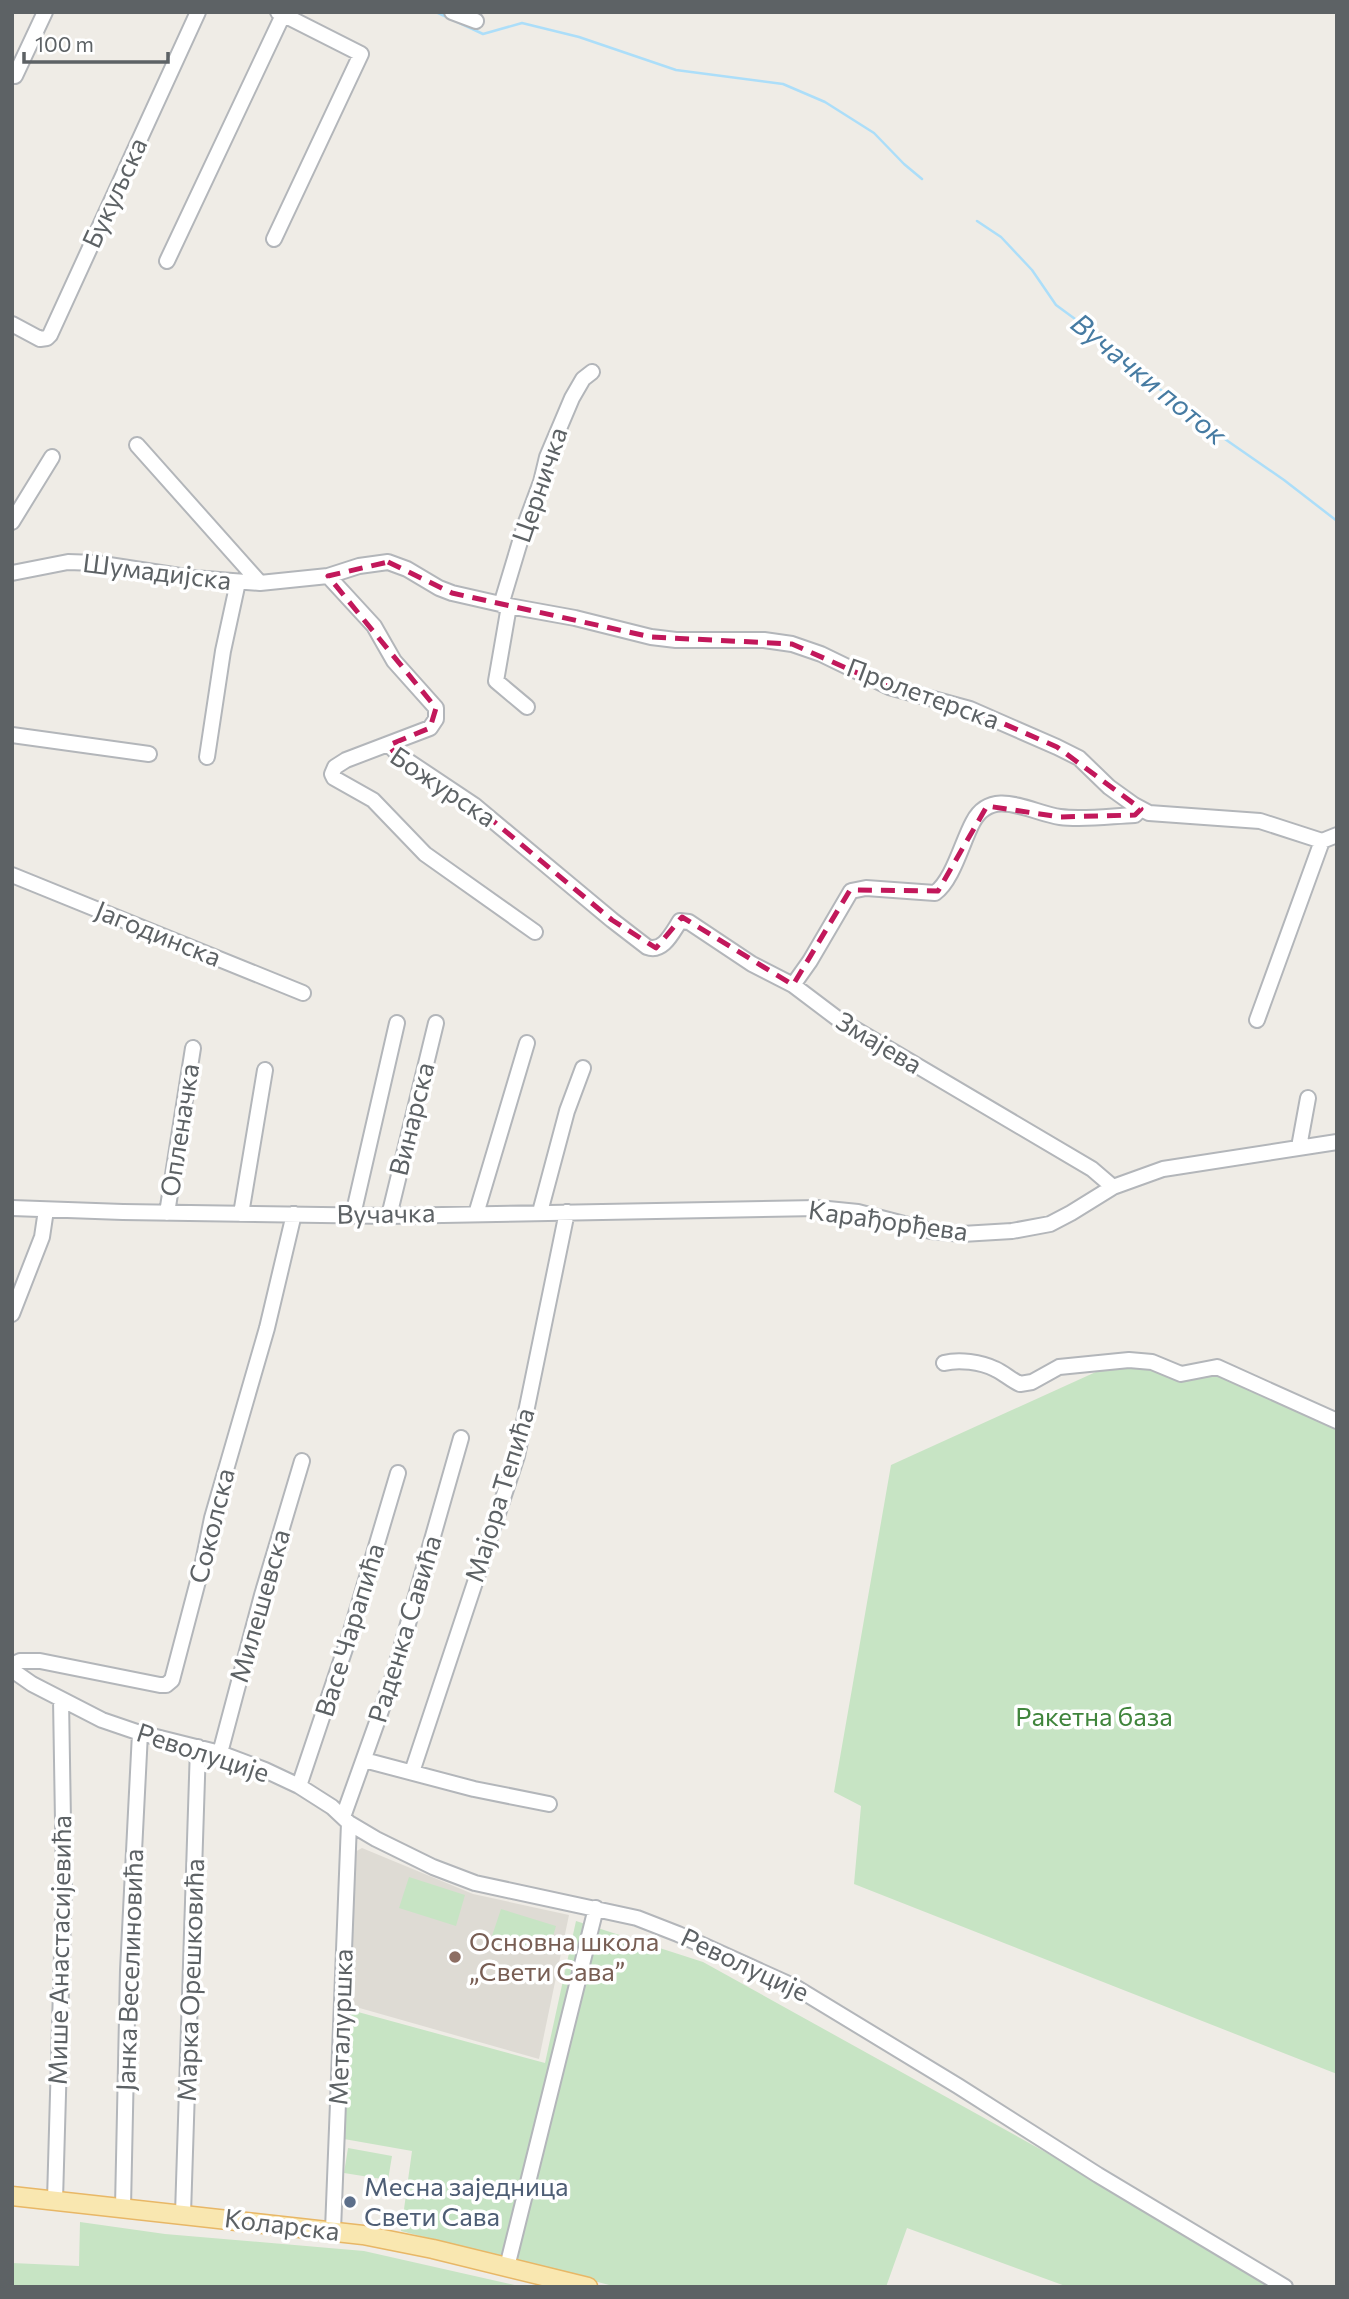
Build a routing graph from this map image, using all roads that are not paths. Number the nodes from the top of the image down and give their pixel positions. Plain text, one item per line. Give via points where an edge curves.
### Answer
1 (45, 12) edge
2 (198, 12) edge
3 (452, 12) edge
4 (280, 13) edge
5 (476, 21) dead end
6 (15, 76) dead end
7 (274, 239) dead end
8 (167, 261) dead end
9 (12, 324) edge
10 (592, 372) dead end
11 (137, 445) dead end
12 (52, 457) dead end
13 (12, 522) edge
14 (12, 573) edge
15 (328, 576) junction
16 (238, 582) junction
17 (260, 583) junction
18 (505, 605) junction
19 (527, 707) dead end
20 (12, 735) edge
21 (389, 745) junction
22 (149, 754) dead end
23 (207, 757) dead end
24 (1141, 809) junction
25 (1337, 835) edge
26 (1322, 841) junction
27 (12, 875) edge
28 (534, 932) dead end
29 (653, 949) joint
30 (793, 985) junction
31 (303, 993) dead end
32 (1257, 1020) dead end
33 (436, 1023) dead end
34 (397, 1024) dead end
35 (527, 1043) dead end
36 (193, 1048) dead end
37 (583, 1068) dead end
38 (265, 1070) dead end
39 (1308, 1098) dead end
40 (1337, 1142) edge
41 (1299, 1147) junction
42 (1113, 1187) junction
43 (12, 1208) edge
44 (759, 1208) joint
45 (47, 1210) junction
46 (540, 1212) junction
47 (567, 1212) junction
48 (167, 1213) junction
49 (241, 1213) junction
50 (294, 1214) junction
51 (476, 1214) junction
52 (352, 1215) junction
53 (389, 1216) junction
54 (12, 1314) edge
55 (944, 1363) dead end
56 (1337, 1421) edge
57 (461, 1438) dead end
58 (302, 1461) dead end
59 (398, 1473) dead end
60 (12, 1668) edge
61 (61, 1699) junction
62 (141, 1733) junction
63 (198, 1747) junction
64 (220, 1753) junction
65 (364, 1760) junction
66 (412, 1772) junction
67 (299, 1786) junction
68 (548, 1804) dead end
69 (346, 1820) junction
70 (596, 1908) junction
71 (12, 2196) edge
72 (55, 2200) junction
73 (123, 2207) junction
74 (183, 2214) junction
75 (333, 2230) junction
76 (507, 2267) junction
77 (588, 2287) edge
78 (1285, 2287) edge

1 - 6 street
2 - 9 street, Букуљска via 50,335 40,339
3 - 5 street
4 - 7 street via 361,54
4 - 8 street
10 - 18 street, Церничка via 572,398 547,457
11 - 17 street
12 - 13 street
14 - 16 street, Шумадијска via 68,562 96,563
15 - 17 street, Пролетерска
15 - 18 street, Пролетерска via 388,562 439,588
15 - 21 street via 374,626 394,661 436,708 430,728
16 - 17 street, Шумадијска
16 - 23 street
18 - 19 street, Церничка via 496,681
18 - 24 street, Пролетерска via 651,637 792,644 889,687 970,709 1057,747 1079,758
20 - 22 street
21 - 28 street, Божурска via 346,760 335,767 334,778 373,800 425,854
21 - 29 street, Божурска via 474,805
24 - 26 street, Пролетерска via 1260,821
24 - 30 street via 1135,814 1060,817 1000,803 987,806 974,820 939,891 851,891
25 - 26 street
26 - 32 street
27 - 31 street, Јагодинска
29 - 30 street, Змајева via 684,920
30 - 42 street, Змајева via 838,1019 1092,1168
33 - 53 street, Винарска
34 - 52 street
35 - 51 street
36 - 48 street, Опленачка
37 - 46 street
38 - 49 street
39 - 41 street
40 - 41 street, Карађорђева
41 - 42 street, Карађорђева via 1163,1169
42 - 44 street, Карађорђева via 1050,1224 996,1232 931,1231 838,1209
43 - 45 street, Вучачка
44 - 47 street, Вучачка
45 - 48 street, Вучачка
45 - 54 street via 42,1237
46 - 47 street, Вучачка
46 - 51 street, Вучачка
47 - 66 street, Мајора Тепића via 517,1456
48 - 49 street, Вучачка
49 - 50 street, Вучачка
50 - 52 street, Вучачка
50 - 60 street, Соколска via 170,1683 160,1685 40,1661 20,1661
51 - 53 street, Вучачка
52 - 53 street, Вучачка
55 - 56 street via 985,1365 1020,1384 1059,1367 1129,1360 1152,1362 1175,1374 1217,1367
57 - 65 street, Раденка Савића via 392,1680
58 - 64 street, Милешевска
59 - 67 street, Васе Чарапића
60 - 61 street, Револуције
61 - 62 street, Револуције
61 - 72 street, Мише Анастасијевића via 64,1883
62 - 63 street, Револуције
62 - 73 street, Јанка Веселиновића via 128,1970
63 - 64 street, Револуције
63 - 74 street, Марка Орешковића
64 - 67 street, Револуције
65 - 66 street
65 - 69 street, Раденка Савића
66 - 68 street
67 - 69 street, Револуције
69 - 70 street, Револуције via 413,1858 475,1883
69 - 75 street, Металуршка
70 - 76 street
70 - 78 street, Револуције via 637,1917 795,1987
71 - 72 main road, Коларска
72 - 73 main road, Коларска
73 - 74 main road, Коларска
74 - 75 main road, Коларска
75 - 76 main road, Коларска
76 - 77 main road, Коларска

